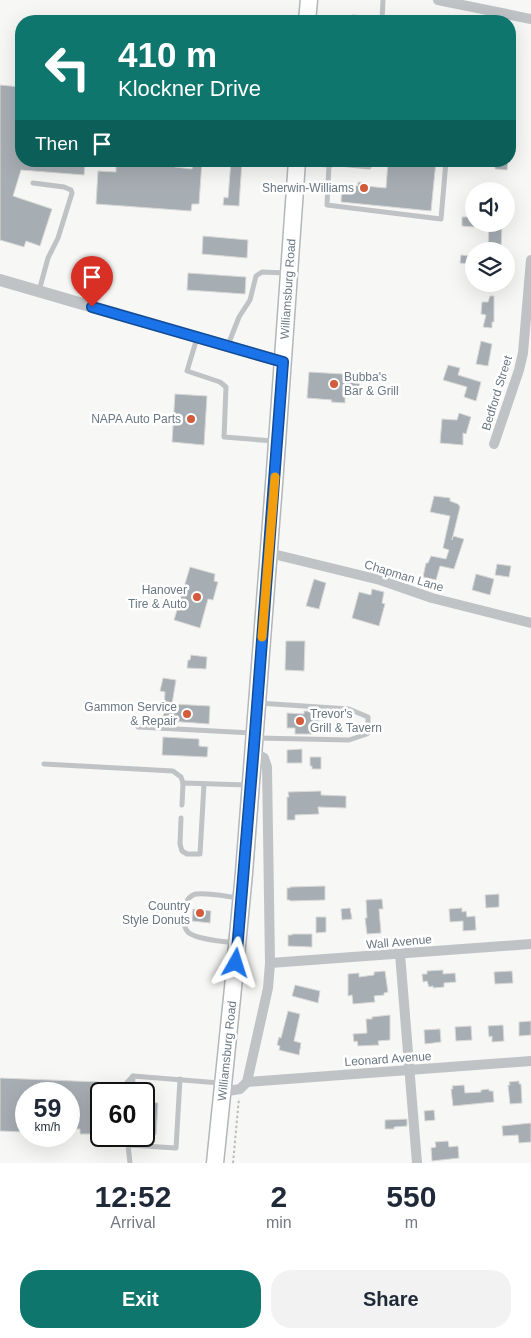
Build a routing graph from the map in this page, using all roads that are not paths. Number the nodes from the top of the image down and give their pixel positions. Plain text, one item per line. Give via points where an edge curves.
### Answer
1 (309, 0) edge
2 (383, 0) edge
3 (438, 0) edge
4 (308, 15) edge
5 (383, 15) edge
6 (511, 15) edge
7 (516, 16) edge
8 (531, 19) edge
9 (297, 167) edge
10 (330, 167) edge
11 (445, 167) edge
12 (33, 183) dead end
13 (531, 260) edge
14 (289, 273) junction
15 (0, 280) edge
16 (39, 291) junction
17 (197, 338) junction
18 (227, 346) junction
19 (526, 358) edge
20 (283, 362) junction
21 (278, 442) junction
22 (494, 444) dead end
23 (269, 553) junction
24 (531, 623) edge
25 (257, 702) junction
26 (138, 727) dead end
27 (254, 741) junction
28 (44, 764) dead end
29 (183, 783) junction
30 (204, 784) junction
31 (251, 786) junction
32 (182, 805) dead end
33 (181, 818) dead end
34 (242, 898) junction
35 (238, 943) junction
36 (531, 944) edge
37 (400, 954) junction
38 (270, 963) junction
39 (531, 1061) edge
40 (410, 1071) junction
41 (133, 1076) junction
42 (180, 1079) junction
43 (128, 1082) edge
44 (133, 1082) edge
45 (244, 1086) junction
46 (223, 1088) junction
47 (128, 1147) edge
48 (155, 1147) edge
49 (130, 1163) edge
50 (215, 1163) edge
51 (417, 1163) edge

1 - 4 main road
2 - 5 lane
3 - 6 street
7 - 8 street
9 - 14 main road, Williamsburg Road
10 - 11 lane via 326,206 441,219
12 - 16 lane via 64,187 72,193
13 - 19 street, Bedford Street
14 - 18 lane via 262,272 256,276 250,300
14 - 20 main road, Williamsburg Road
15 - 16 street
16 - 17 street
17 - 18 street
17 - 21 lane via 187,371 226,387 224,437
18 - 20 street
19 - 22 street, Bedford Street
20 - 21 main road, Williamsburg Road
21 - 23 main road, Williamsburg Road
23 - 24 street, Chapman Lane via 380,580 432,598
23 - 25 main road, Williamsburg Road
25 - 27 main road, Williamsburg Road
25 - 27 lane via 349,709 368,717 368,733 349,740
26 - 27 lane
27 - 31 main road, Williamsburg Road
27 - 38 street via 267,767
28 - 29 lane via 174,770
29 - 30 lane
29 - 32 lane
30 - 31 lane
30 - 33 lane via 200,854 182,851
31 - 34 main road, Williamsburg Road
34 - 35 main road, Williamsburg Road
34 - 35 lane via 195,894 188,900 184,911 184,925 190,934
35 - 46 main road, Williamsburg Road
36 - 37 street, Wall Avenue
37 - 38 street, Wall Avenue
37 - 40 street
38 - 45 street via 268,988
39 - 40 street, Leonard Avenue
40 - 45 street, Leonard Avenue
40 - 51 street
41 - 42 lane
41 - 43 lane
41 - 44 lane
42 - 46 lane
42 - 48 lane via 176,1148
45 - 46 street, Leonard Avenue
46 - 50 main road, Williamsburg Road
47 - 49 lane

